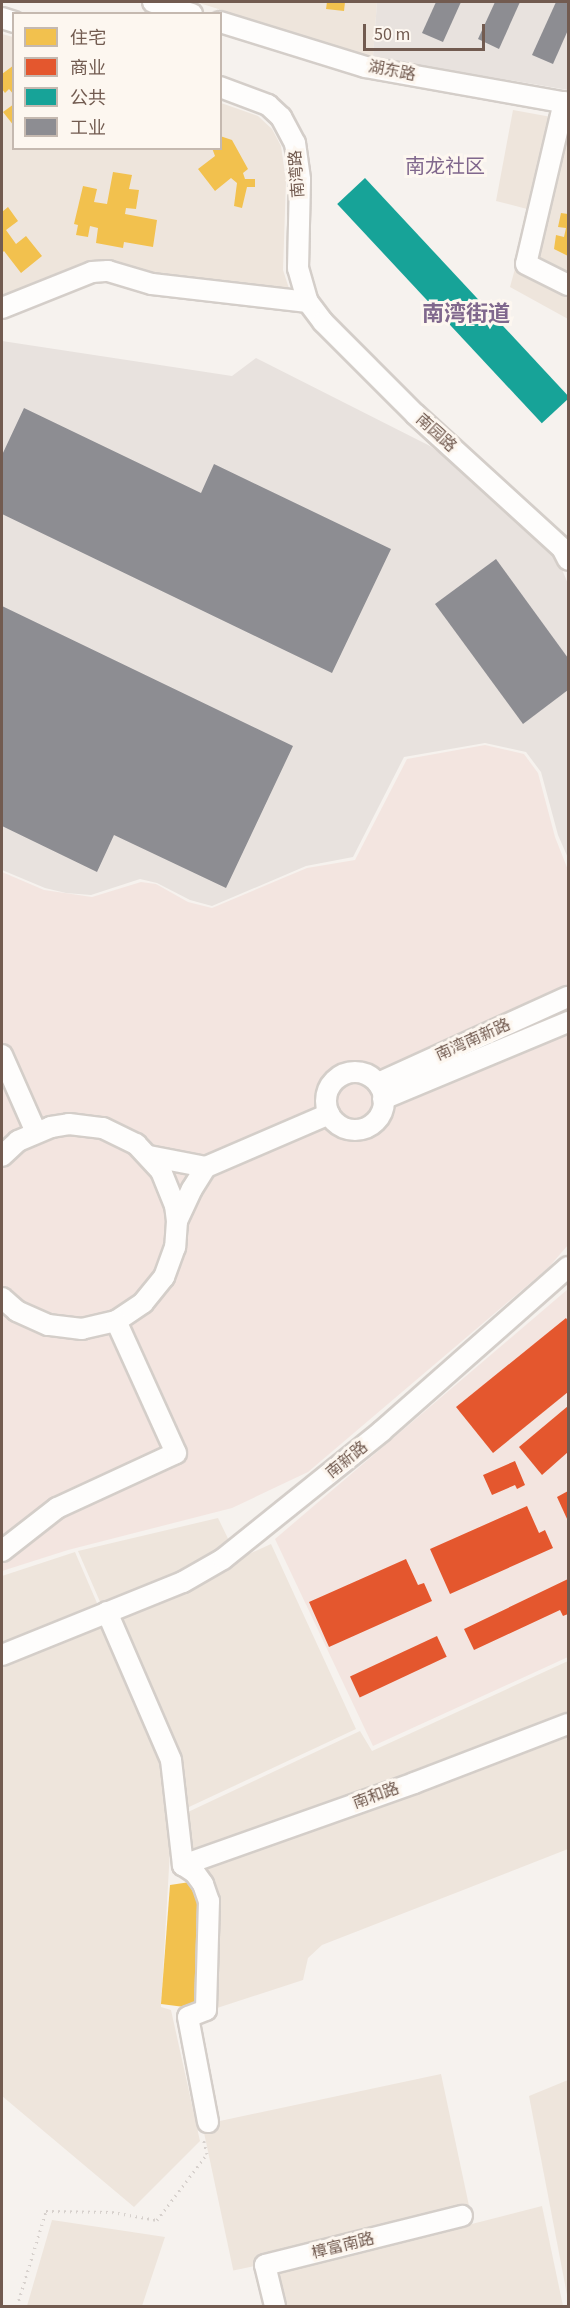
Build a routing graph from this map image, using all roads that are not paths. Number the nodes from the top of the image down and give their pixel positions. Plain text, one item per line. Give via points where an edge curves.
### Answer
1 (153, 2) edge
2 (186, 12) edge
3 (222, 23) edge
4 (222, 88) edge
5 (566, 103) edge
6 (568, 285) edge
7 (308, 302) junction
8 (2, 308) edge
9 (568, 560) edge
10 (568, 997) edge
11 (568, 1022) edge
12 (2, 1055) edge
13 (380, 1091) junction
14 (329, 1114) junction
15 (36, 1132) junction
16 (2, 1156) edge
17 (149, 1156) junction
18 (206, 1167) junction
19 (177, 1221) junction
20 (568, 1267) edge
21 (2, 1298) edge
22 (116, 1321) junction
23 (2, 1551) edge
24 (104, 1613) junction
25 (2, 1655) edge
26 (568, 1724) edge
27 (183, 1865) junction
28 (205, 2125) road end
29 (462, 2216) dead end
30 (275, 2307) edge

1 - 2 street
3 - 5 street, 湖东路 via 365,67
4 - 7 street, 南湾路 via 268,105 281,117 295,143 300,180 298,268
5 - 6 street via 526,264
7 - 8 street via 152,284 108,271 92,272
7 - 9 street, 南园路 via 323,322 416,414 562,548
10 - 13 street, 南湾南新路
11 - 13 street, 南湾南新路
12 - 15 street
13 - 14 street via 379,1116 365,1128 348,1129 334,1122
13 - 14 street via 362,1073 345,1073 335,1079 326,1095
14 - 18 street
15 - 16 street via 18,1141
15 - 17 street via 69,1124 89,1125 122,1135
17 - 18 street
17 - 19 street via 168,1185
18 - 19 street
19 - 22 street via 175,1247 164,1276 143,1303
20 - 24 street, 南新路 via 382,1431 224,1559 183,1582
21 - 22 street via 24,1315 48,1325 82,1329
22 - 23 street via 176,1454 57,1508
24 - 25 street, 南新路
24 - 27 street via 171,1760
26 - 27 street, 南和路
27 - 28 street via 203,1884 209,1901 206,2010 188,2017
29 - 30 street, 樟富南路 via 265,2265

